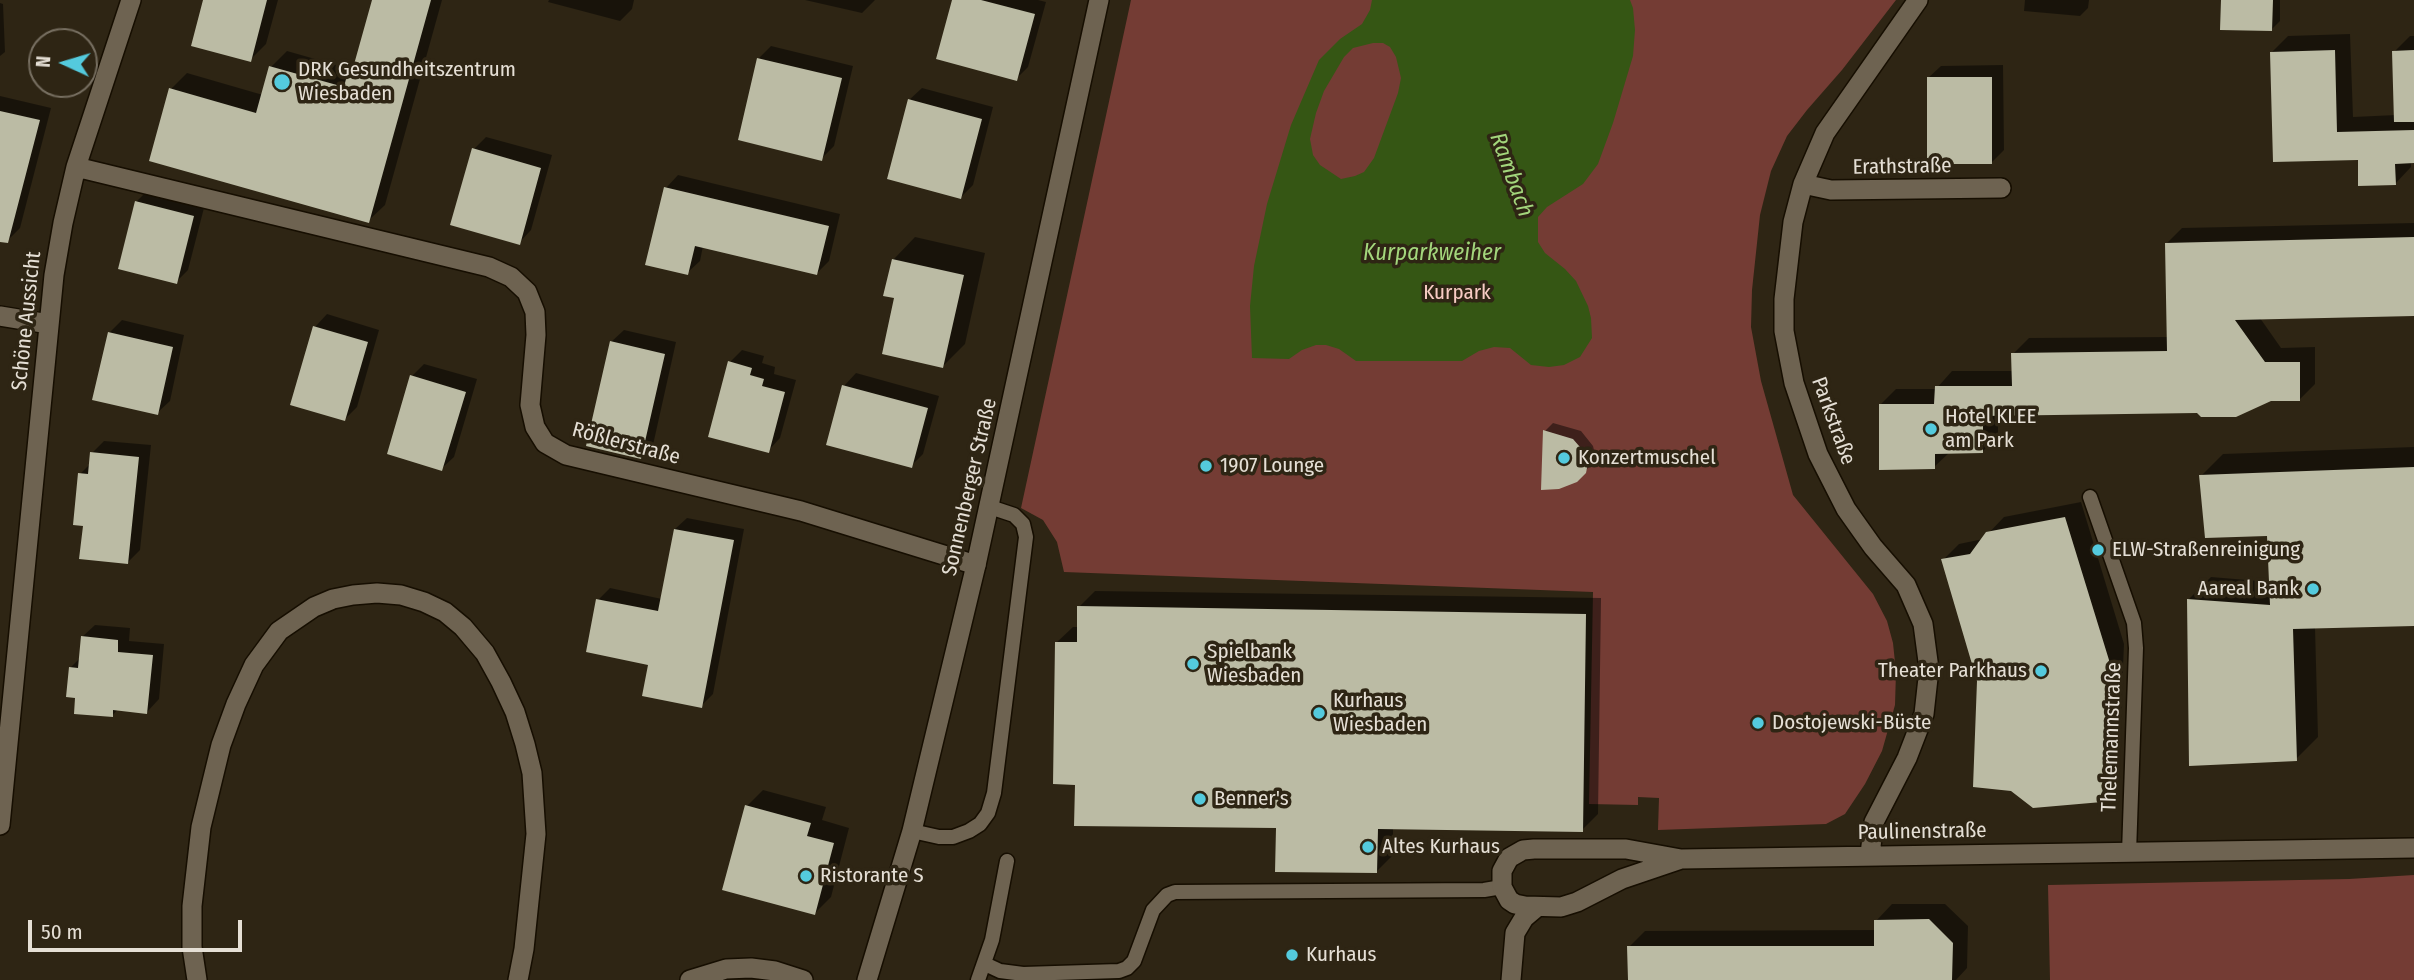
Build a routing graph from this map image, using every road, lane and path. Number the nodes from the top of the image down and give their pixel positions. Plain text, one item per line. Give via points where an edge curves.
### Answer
1 (131, 0) edge
2 (1099, 0) edge
3 (1918, 0) edge
4 (76, 167) junction
5 (1803, 184) junction
6 (2001, 188) dead end
7 (0, 316) edge
8 (49, 324) junction
9 (2090, 498) dead end
10 (990, 507) junction
11 (976, 565) junction
12 (2, 764) edge
13 (0, 825) edge
14 (912, 831) junction
15 (2414, 848) edge
16 (2129, 853) junction
17 (1870, 854) junction
18 (1681, 859) junction
19 (1007, 861) dead end
20 (1502, 887) junction
21 (1538, 907) junction
22 (985, 964) junction
23 (197, 980) edge
24 (518, 980) edge
25 (690, 980) edge
26 (803, 980) edge
27 (867, 980) edge
28 (978, 980) edge
29 (1511, 980) edge

1 - 4 street, Schöne Aussicht
2 - 10 street, Sonnenberger Straße
3 - 5 street, Parkstraße via 1825,133
4 - 8 street, Schöne Aussicht via 62,223
4 - 11 street, Rößlerstraße via 489,267 511,277 527,292 535,312 530,405 545,443 566,455 801,511
5 - 6 street, Erathstraße via 1839,191
5 - 17 street, Parkstraße via 1793,222 1784,299 1784,331 1794,383 1818,454 1846,509 1906,585 1923,624 1928,669 1924,714 1874,822
7 - 8 street
8 - 12 street, Schöne Aussicht
9 - 16 lane, Thelemannstraße via 2134,622
10 - 11 street, Sonnenberger Straße
10 - 14 lane via 1014,514 1026,537 994,793 988,813 969,831 953,837
11 - 14 street, Sonnenberger Straße
12 - 13 street, Schöne Aussicht
14 - 27 street, Sonnenberger Straße
15 - 16 street, Paulinenstraße
16 - 17 street, Paulinenstraße
17 - 18 street, Paulinenstraße
18 - 20 street, Paulinenstraße via 1626,849 1523,850 1505,864
18 - 21 street via 1622,879 1577,902
19 - 22 lane
20 - 21 street via 1508,900
20 - 22 lane via 1175,892 1167,895 1148,919 1128,968 1023,974
21 - 29 street via 1515,933
22 - 28 lane
23 - 24 street via 192,906 201,827 221,745 254,665 279,631 314,607 333,599 377,593 424,602 463,627 485,653 515,712 532,773 536,834
25 - 26 street via 751,968

